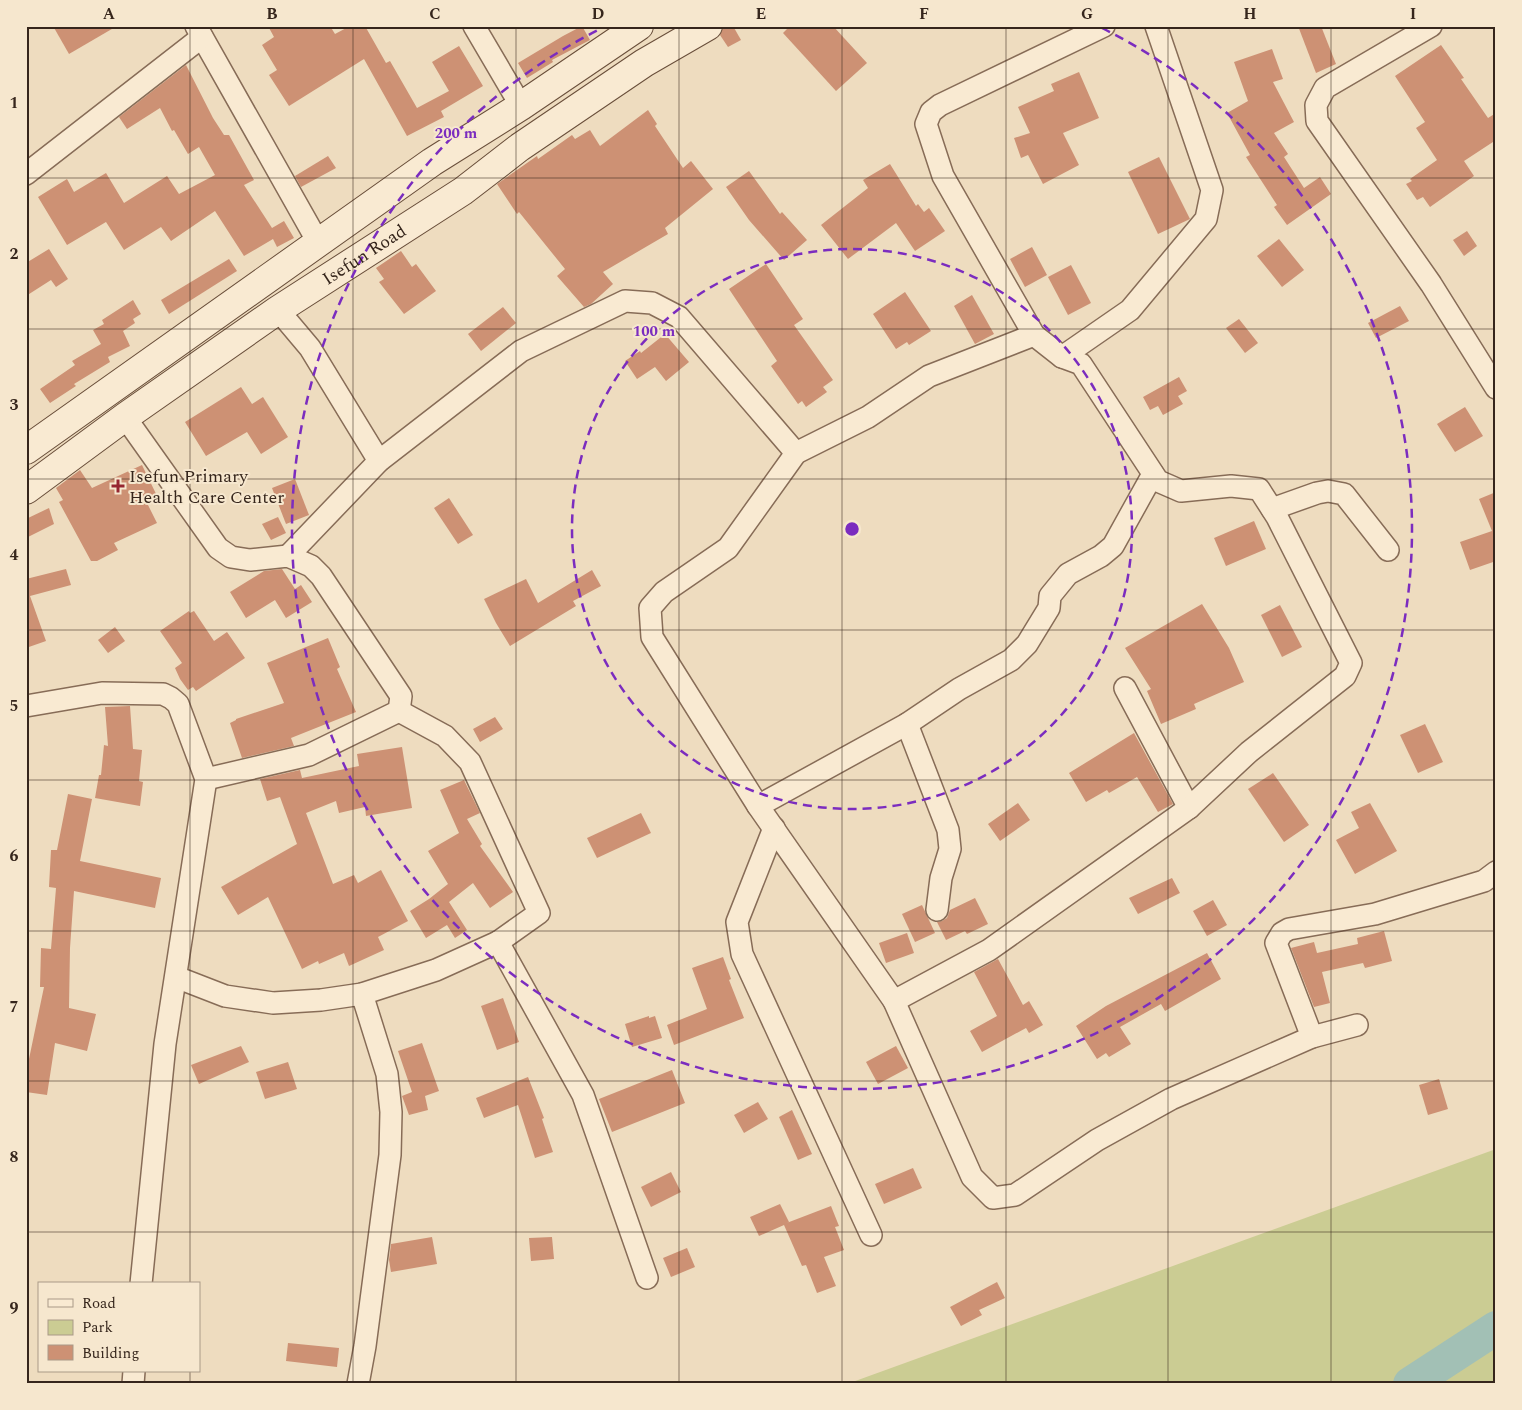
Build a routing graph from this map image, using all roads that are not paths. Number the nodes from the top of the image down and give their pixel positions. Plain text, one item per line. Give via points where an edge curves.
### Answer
1 (474, 26) edge
2 (639, 26) edge
3 (708, 26) edge
4 (1104, 26) edge
5 (1156, 26) edge
6 (1431, 26) edge
7 (199, 32) edge
8 (521, 106) junction
9 (26, 174) edge
10 (318, 242) junction
11 (278, 310) junction
12 (1034, 335) junction
13 (1062, 357) junction
14 (1496, 388) edge
15 (125, 417) junction
16 (26, 450) edge
17 (796, 453) junction
18 (379, 461) junction
19 (1153, 474) junction
20 (26, 490) edge
21 (1272, 509) junction
22 (1388, 550) dead end
23 (288, 556) junction
24 (1125, 688) dead end
25 (26, 706) edge
26 (399, 711) junction
27 (907, 724) junction
28 (206, 780) junction
29 (758, 806) junction
30 (1189, 808) junction
31 (774, 828) junction
32 (1496, 872) edge
33 (936, 910) dead end
34 (498, 942) junction
35 (176, 977) junction
36 (362, 994) junction
37 (894, 1001) junction
38 (1357, 1024) dead end
39 (1312, 1037) junction
40 (871, 1235) dead end
41 (647, 1278) dead end
42 (141, 1282) edge
43 (358, 1384) edge

1 - 8 street
2 - 8 street, Isefun Road
3 - 11 street, Isefun Road via 644,64 520,147 463,191
4 - 12 street via 940,104 931,112 926,124 943,176
5 - 13 street via 1212,190 1206,219 1130,310
6 - 14 street via 1325,88 1316,105 1317,120 1431,284
7 - 9 street
7 - 10 street
8 - 10 street, Isefun Road via 432,162
10 - 16 street, Isefun Road
11 - 15 street, Isefun Road
11 - 18 street via 310,348
12 - 13 street
12 - 17 street via 929,376 868,417
13 - 19 street via 1081,364
15 - 20 street, Isefun Road
15 - 23 street via 218,548 231,557 250,560
17 - 18 street via 679,316 652,303 625,301 520,351
17 - 29 street via 728,548 664,592 650,608 652,637
18 - 23 street
19 - 21 street via 1158,481 1181,491 1231,486 1259,489
19 - 27 street via 1113,546 1068,574 1050,596 1049,608 1027,644 1011,660
21 - 22 street via 1317,493 1344,494
21 - 30 street via 1351,663 1345,676 1249,752
23 - 26 street via 311,566 321,576 401,696
24 - 30 street
25 - 28 street via 102,693 163,694 178,704
26 - 28 street via 309,755
26 - 34 street via 445,736 470,762 539,914
27 - 29 street
27 - 33 street via 948,830 950,849
28 - 35 street
29 - 31 street
30 - 37 street via 989,950
31 - 37 street
31 - 40 street via 737,922 742,954
32 - 39 street via 1484,881 1375,914 1289,929 1282,933 1276,943
34 - 36 street via 436,970
34 - 41 street via 583,1094
35 - 36 street via 225,996 273,1003
35 - 42 street via 164,1053
36 - 43 street via 387,1074 392,1112 390,1155
37 - 39 street via 972,1177 993,1198 1015,1195 1097,1140 1171,1099
38 - 39 street

